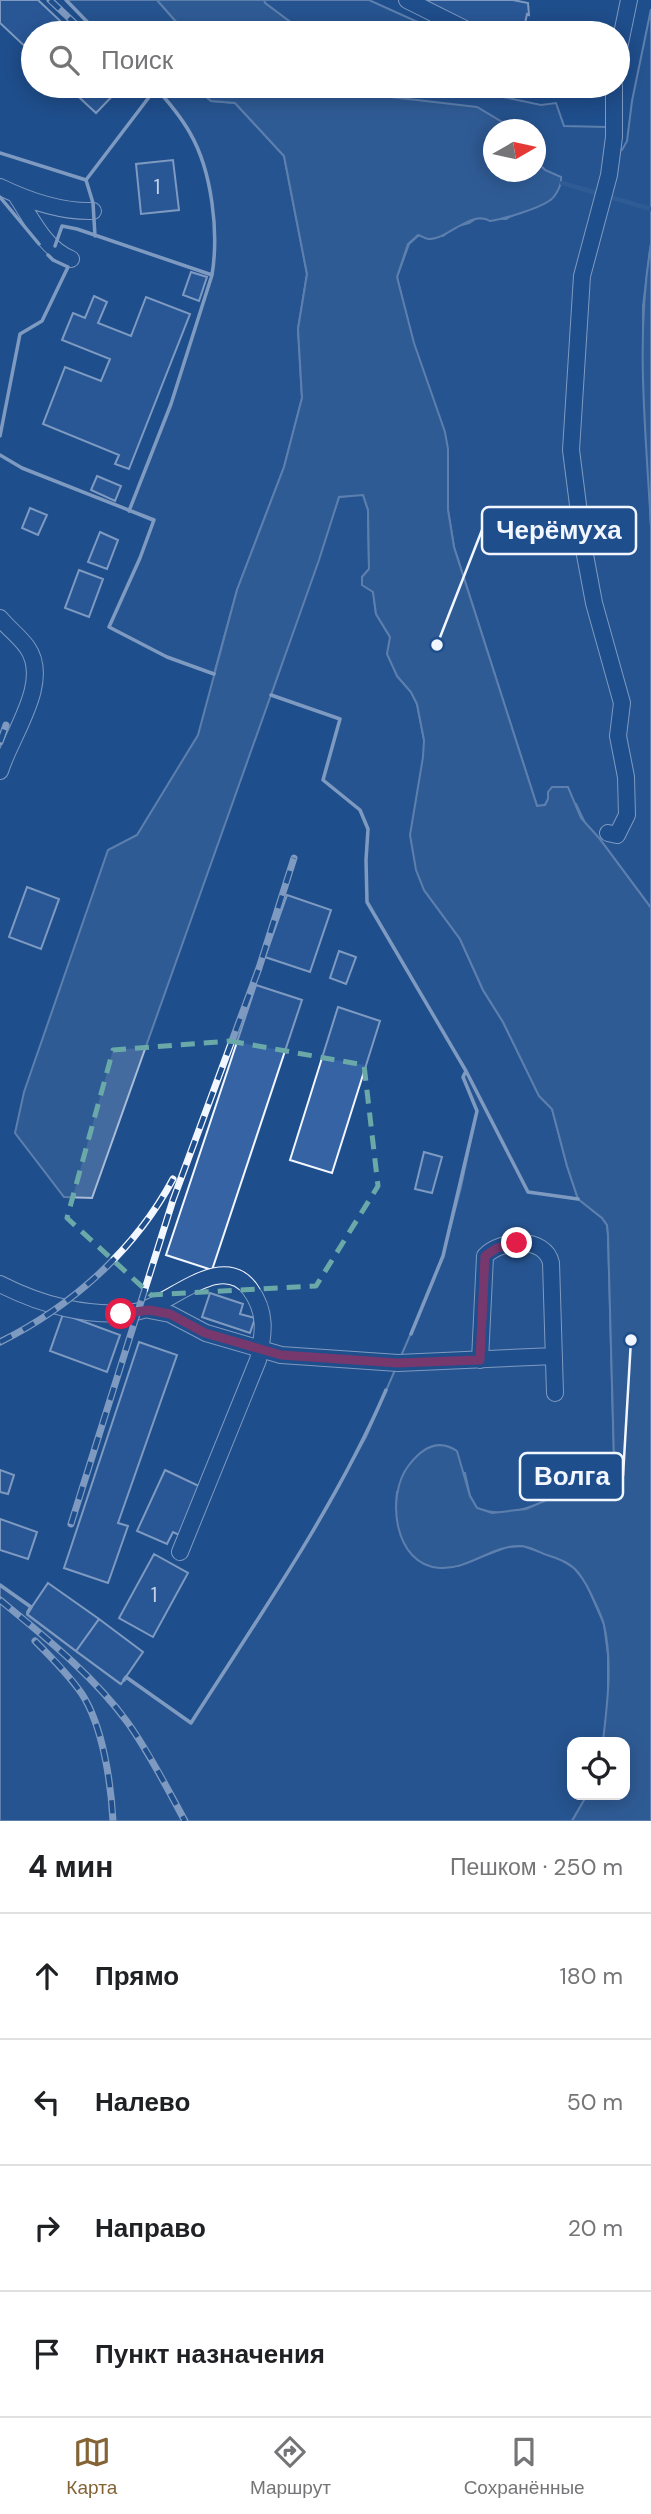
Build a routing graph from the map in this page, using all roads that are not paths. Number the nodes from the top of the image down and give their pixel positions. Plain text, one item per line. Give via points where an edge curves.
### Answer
1 (407, 0) edge
2 (629, 0) edge
3 (449, 21) edge
4 (625, 21) edge
5 (614, 98) edge
6 (0, 187) edge
7 (16, 195) junction
8 (93, 211) dead end
9 (71, 259) dead end
10 (0, 618) edge
11 (0, 771) edge
12 (608, 833) dead end
13 (0, 1284) edge
14 (149, 1310) junction
15 (260, 1350) junction
16 (554, 1356) junction
17 (480, 1360) junction
18 (555, 1393) dead end
19 (180, 1552) dead end

1 - 3 street
2 - 4 street
5 - 12 street via 609,175 582,276 571,450 594,603 622,703 618,736 627,815 617,835
6 - 7 street
7 - 8 street via 69,211
7 - 9 street via 46,241
10 - 11 street via 26,646 36,673
13 - 14 street via 51,1304 95,1313
14 - 15 street
14 - 15 street via 201,1280 237,1277 247,1283 261,1307
15 - 17 street via 374,1363
15 - 19 street
16 - 17 street
16 - 17 street via 550,1256 535,1245 517,1243 485,1256
16 - 18 street

